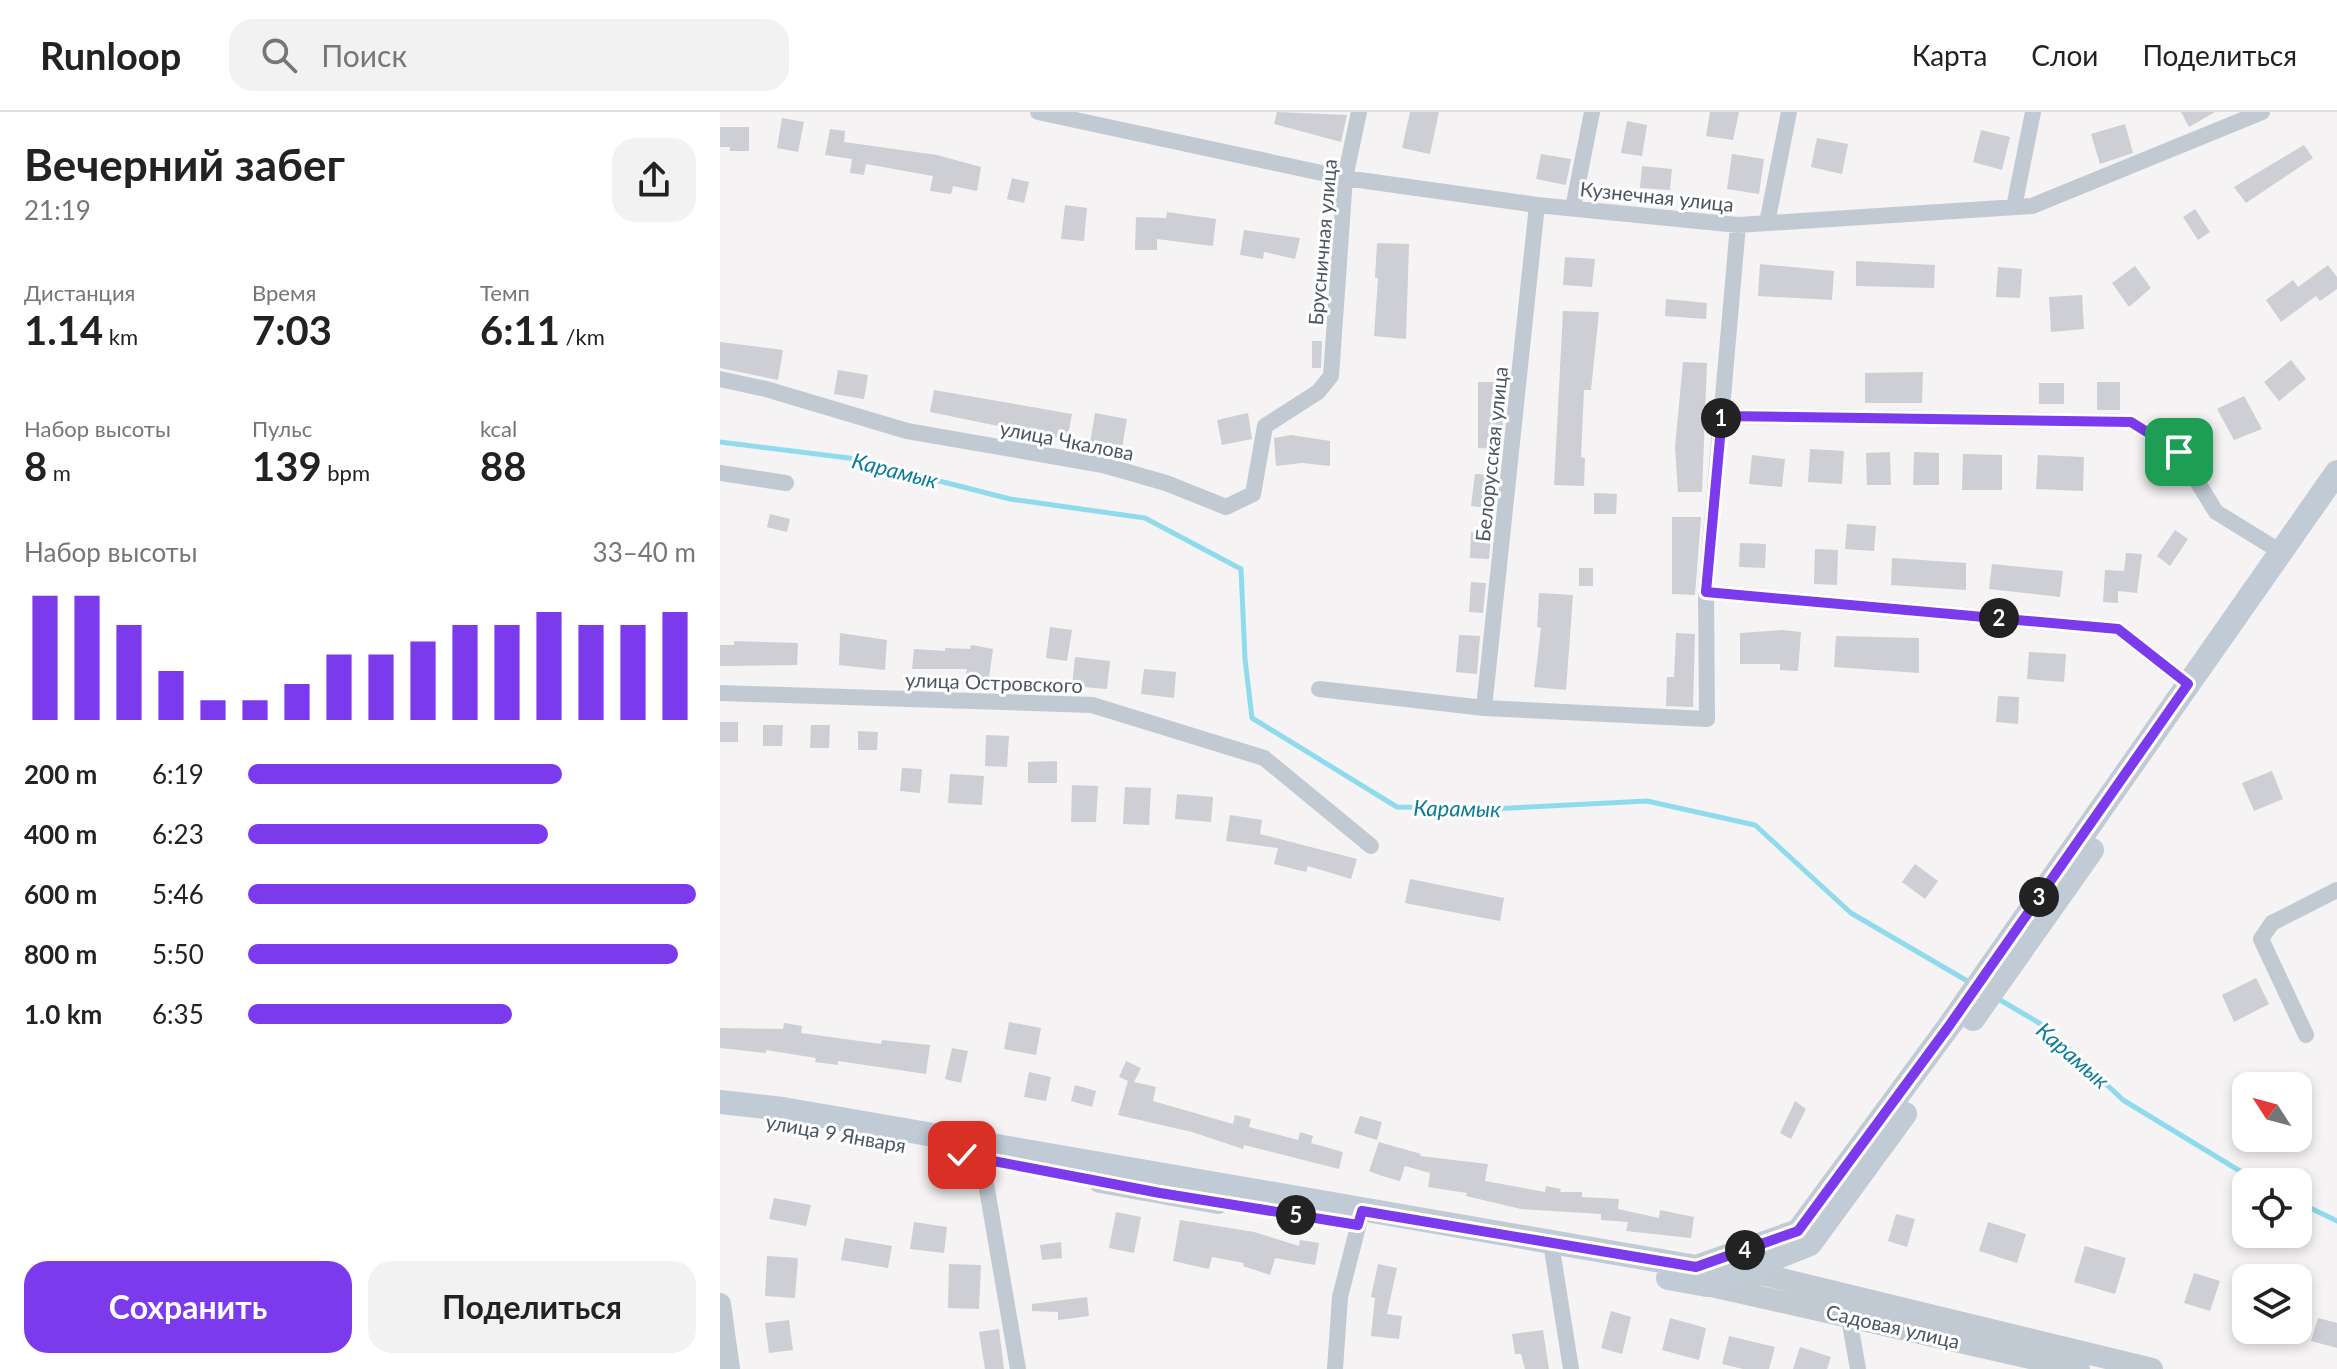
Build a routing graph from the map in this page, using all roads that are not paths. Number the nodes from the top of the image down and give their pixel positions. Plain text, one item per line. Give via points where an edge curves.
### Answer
1 (1038, 112) edge
2 (1359, 112) edge
3 (1592, 112) edge
4 (1789, 112) edge
5 (2033, 112) edge
6 (2262, 112) edge
7 (1345, 178) junction
8 (1537, 205) junction
9 (2014, 207) junction
10 (1573, 208) junction
11 (1767, 223) junction
12 (1738, 225) junction
13 (1331, 376) joint
14 (720, 379) edge
15 (1722, 416) junction
16 (2337, 472) edge
17 (720, 473) edge
18 (786, 483) dead end
19 (2337, 496) edge
20 (2281, 552) junction
21 (1706, 592) junction
22 (2188, 684) junction
23 (1319, 689) dead end
24 (720, 693) edge
25 (1484, 708) junction
26 (1371, 846) dead end
27 (2337, 890) edge
28 (2006, 959) junction
29 (1955, 1031) junction
30 (2306, 1035) dead end
31 (720, 1102) edge
32 (720, 1116) edge
33 (981, 1151) junction
34 (1360, 1218) junction
35 (1552, 1250) junction
36 (1739, 1273) junction
37 (1702, 1276) junction
38 (720, 1304) edge
39 (1847, 1305) junction
40 (2129, 1366) edge
41 (729, 1369) edge
42 (1018, 1369) edge
43 (1335, 1369) edge
44 (1571, 1369) edge
45 (1858, 1369) edge
46 (2079, 1369) edge
47 (2152, 1369) edge

1 - 7 street, Кузнечная улица
2 - 7 street, Брусничная улица
3 - 10 street
4 - 11 street
5 - 9 street
6 - 9 street, Кузнечная улица via 2032,206
7 - 8 street, Кузнечная улица
7 - 13 street, Брусничная улица
8 - 10 street, Кузнечная улица
8 - 25 street, Белорусская улица
9 - 11 street, Кузнечная улица
10 - 12 street, Кузнечная улица
11 - 12 street, Кузнечная улица
12 - 15 street
13 - 14 street, улица Чкалова via 1318,392 1265,426 1253,494 1226,507 1103,465 907,431
15 - 20 street via 2131,422 2179,452 2216,512
15 - 21 street
16 - 20 main road
17 - 18 street
19 - 28 main road
20 - 22 main road
21 - 22 street via 2118,629
21 - 25 street via 1707,719
22 - 28 main road
23 - 25 street
24 - 26 street, улица Островского via 1092,705 1264,758
27 - 30 street via 2272,923 2261,939
28 - 29 main road
29 - 36 main road via 1810,1244
29 - 37 main road via 1798,1231
31 - 33 main road, улица 9 Января via 783,1109
32 - 33 main road, улица 9 Января
33 - 34 main road, улица 9 Января
33 - 42 street
34 - 35 main road, улица 9 Января
34 - 43 street via 1340,1297
35 - 37 main road, улица 9 Января
35 - 44 street
36 - 37 main road
36 - 39 street
37 - 39 street, Садовая улица
38 - 41 street
39 - 40 street, Садовая улица
39 - 45 street
39 - 46 street, Садовая улица
40 - 47 street, Садовая улица

